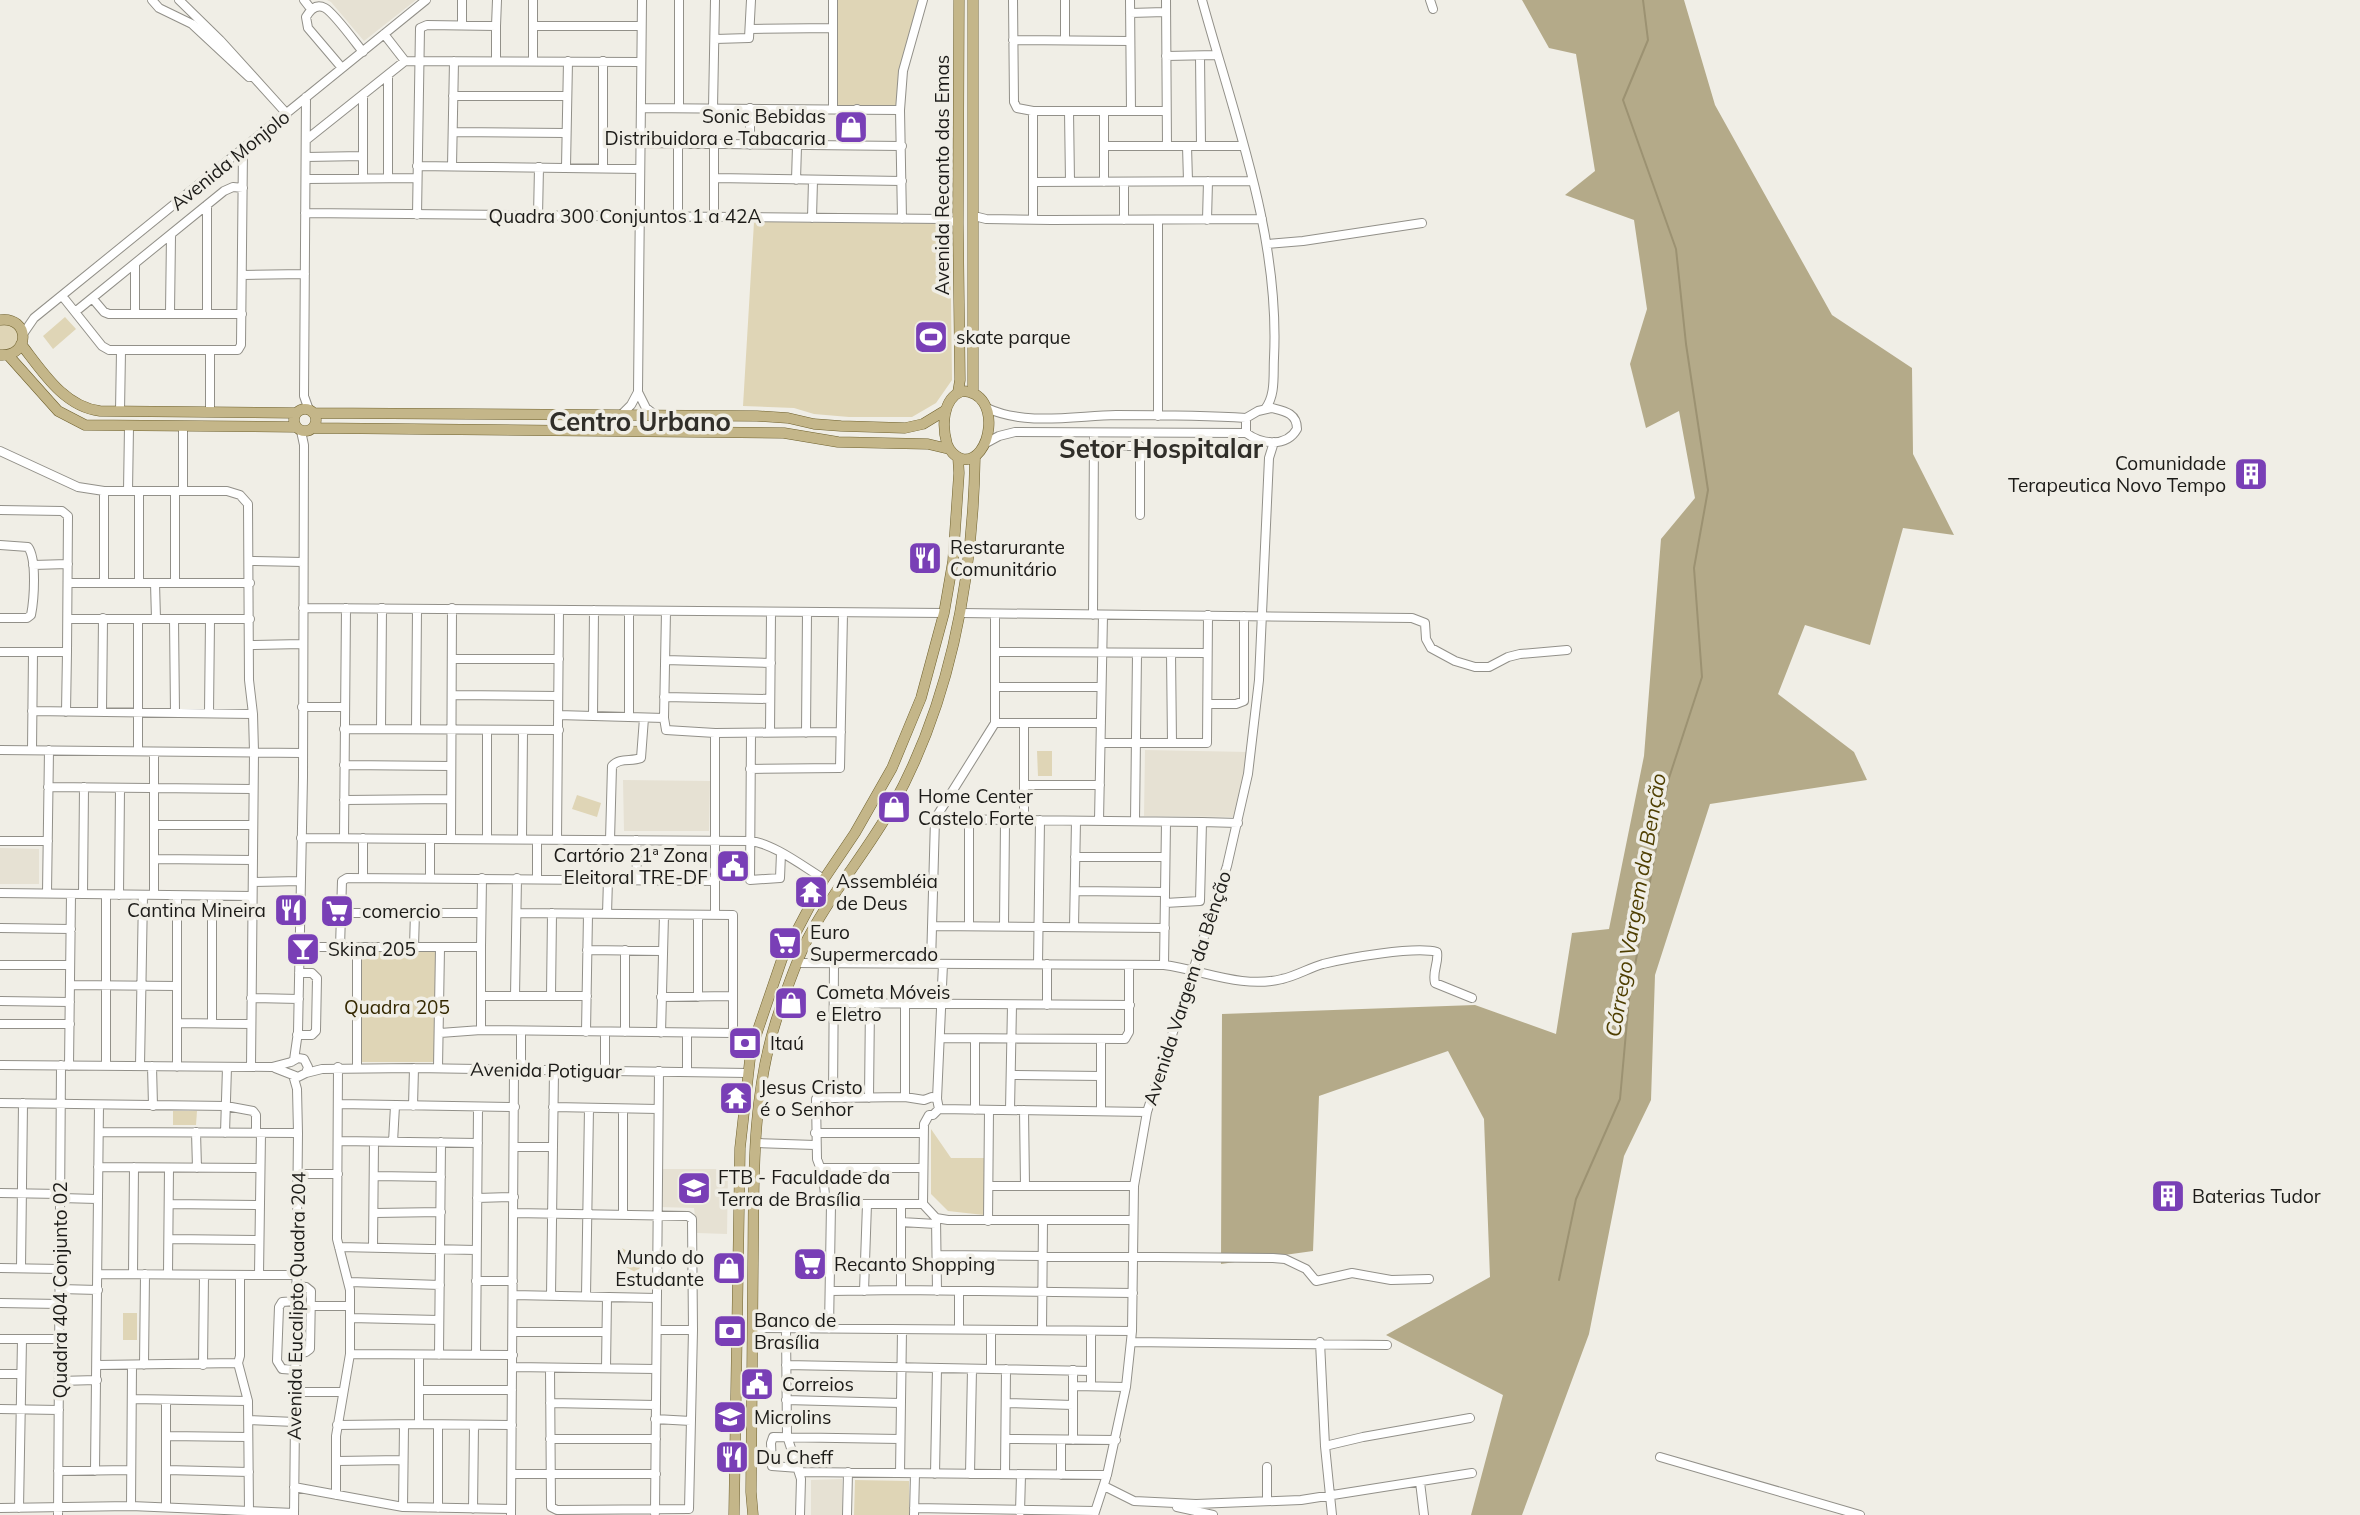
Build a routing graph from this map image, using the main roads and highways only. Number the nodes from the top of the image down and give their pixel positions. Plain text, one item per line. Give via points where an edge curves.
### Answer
1 (959, 0) edge
2 (973, 0) edge
3 (960, 163) junction
4 (974, 164) junction
5 (958, 179) junction
6 (974, 186) junction
7 (958, 196) junction
8 (0, 320) edge
9 (22, 339) junction
10 (4, 355) edge
11 (958, 392) junction
12 (973, 392) junction
13 (946, 410) junction
14 (106, 411) junction
15 (225, 412) junction
16 (304, 412) junction
17 (621, 415) junction
18 (655, 415) junction
19 (103, 427) junction
20 (222, 428) junction
21 (304, 429) junction
22 (620, 430) junction
23 (656, 430) junction
24 (949, 449) junction
25 (958, 457) junction
26 (975, 457) junction
27 (955, 540) junction
28 (971, 546) junction
29 (953, 561) junction
30 (968, 562) junction
31 (908, 730) junction
32 (924, 739) junction
33 (896, 760) junction
34 (911, 769) junction
35 (855, 833) junction
36 (866, 845) junction
37 (834, 865) junction
38 (847, 876) junction
39 (751, 1050) junction
40 (766, 1058) junction
41 (740, 1148) junction
42 (756, 1148) junction
43 (738, 1277) junction
44 (753, 1277) junction
45 (737, 1295) junction
46 (752, 1295) junction
47 (734, 1515) edge
48 (753, 1515) edge

1 - 3 main road, Avenida Recanto das Emas
2 - 4 main road, Avenida Recanto das Emas
3 - 4 main road
3 - 5 main road, Avenida Recanto das Emas
4 - 6 main road, Avenida Recanto das Emas
5 - 6 main road via 968,174
5 - 7 main road, Avenida Recanto das Emas
6 - 7 main road
6 - 12 main road, Avenida Recanto das Emas
7 - 11 main road, Avenida Recanto das Emas
8 - 9 main road via 17,324
9 - 10 main road via 16,351
9 - 14 main road via 64,395 85,408
10 - 19 main road via 58,411 77,422
11 - 12 main road
11 - 13 main road
12 - 26 main road via 987,408 989,425 986,443
13 - 18 main road via 923,424 905,428 814,424 788,418
13 - 24 main road via 944,431
14 - 15 main road
14 - 19 main road
15 - 16 main road
15 - 20 main road via 227,422
16 - 17 main road
16 - 21 main road via 293,421
16 - 21 main road via 316,420
17 - 18 main road
17 - 22 main road via 617,422
18 - 23 main road via 659,422
19 - 20 main road
20 - 21 main road
21 - 22 main road
22 - 23 main road
23 - 24 main road via 784,433 838,442 928,444
24 - 25 main road
25 - 26 main road
25 - 27 main road
26 - 28 main road
27 - 28 main road via 962,548
27 - 29 main road
28 - 30 main road
29 - 30 main road via 960,557
29 - 31 main road via 944,613
30 - 32 main road via 961,613
31 - 32 main road via 913,740
31 - 33 main road
32 - 34 main road
33 - 34 main road via 908,758
33 - 35 main road
34 - 36 main road
35 - 36 main road via 866,835
35 - 37 main road
36 - 38 main road
37 - 38 main road via 836,876
37 - 39 main road via 782,959
38 - 40 main road via 807,940
39 - 40 main road
39 - 41 main road
40 - 42 main road
41 - 42 main road via 747,1155
41 - 43 main road
42 - 44 main road
43 - 44 main road via 748,1284
43 - 45 main road
44 - 46 main road
45 - 46 main road via 747,1291
45 - 47 main road
46 - 48 main road

